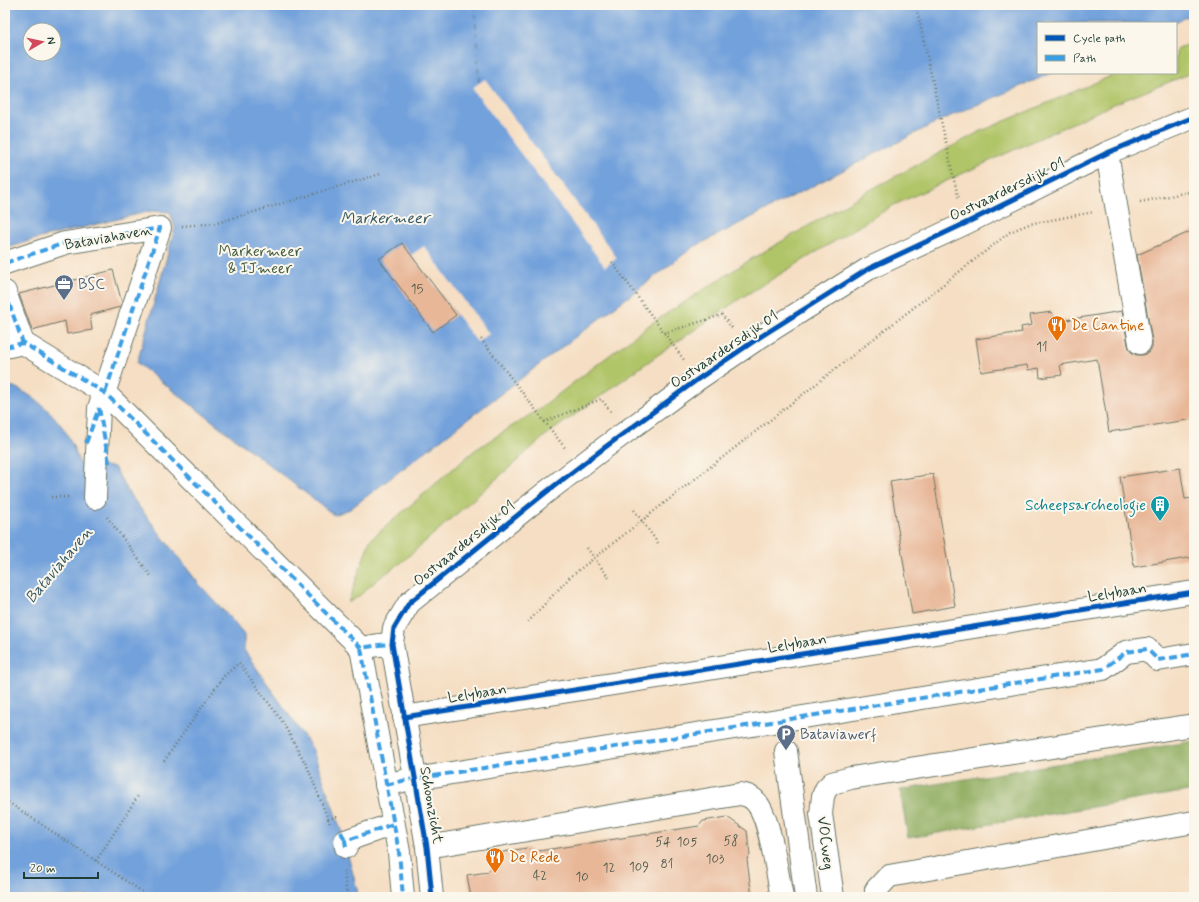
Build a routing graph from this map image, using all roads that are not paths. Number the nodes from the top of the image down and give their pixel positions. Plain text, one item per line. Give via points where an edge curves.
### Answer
1 (1194, 117) edge
2 (1107, 153) junction
3 (5, 263) edge
4 (5, 292) edge
5 (1140, 342) dead end
6 (14, 345) edge
7 (105, 393) junction
8 (86, 497) road end
9 (1194, 592) edge
10 (392, 644) junction
11 (361, 648) junction
12 (1194, 654) edge
13 (404, 717) junction
14 (1194, 725) edge
15 (786, 751) dead end
16 (415, 780) junction
17 (386, 785) junction
18 (1194, 822) edge
19 (393, 824) junction
20 (341, 836) road end
21 (428, 847) junction
22 (403, 897) edge
23 (432, 897) edge
24 (782, 897) edge
25 (806, 897) edge
26 (833, 897) edge
27 (876, 897) edge

1 - 2 street, Oostvaardersdijk 01
2 - 5 street
2 - 10 street, Oostvaardersdijk 01 via 868,269 698,379 545,493 409,603 394,628
3 - 7 street, Bataviahaven via 65,243 160,228
4 - 6 street
6 - 7 street
7 - 8 street, Bataviahaven via 99,408
7 - 11 street
9 - 13 street, Lelybaan
10 - 11 street
10 - 13 street, Oostvaardersdijk 01
11 - 17 street
12 - 16 street via 1158,660 1147,649 1126,652 1103,669
13 - 16 street, Schoonzicht
14 - 26 street, VOCweg via 832,783 823,796 821,814
15 - 25 street
16 - 17 street
16 - 21 street, Schoonzicht
17 - 19 street
18 - 27 street via 889,876 876,890
19 - 20 street
19 - 22 street via 399,852
21 - 23 street, Schoonzicht
21 - 24 street via 740,794 756,801 762,810

